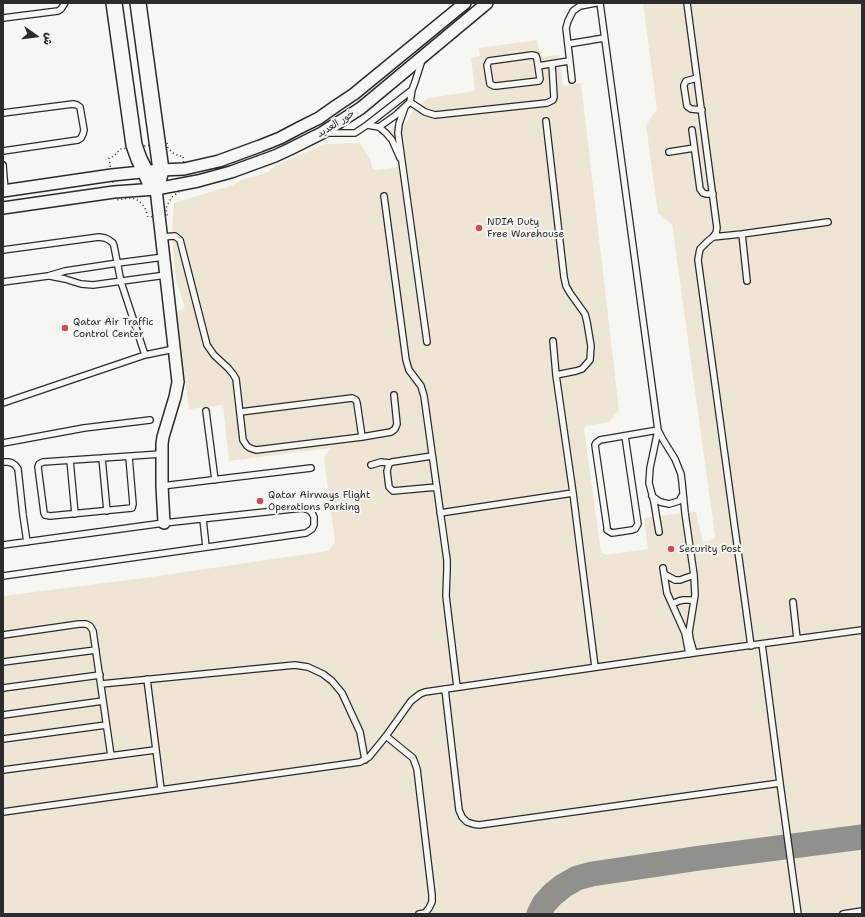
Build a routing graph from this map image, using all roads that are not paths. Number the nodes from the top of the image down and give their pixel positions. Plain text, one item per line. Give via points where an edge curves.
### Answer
1 (65, 3) edge
2 (114, 3) edge
3 (138, 3) edge
4 (465, 3) edge
5 (487, 3) edge
6 (596, 3) edge
7 (600, 3) edge
8 (687, 3) edge
9 (3, 18) edge
10 (604, 38) junction
11 (568, 44) junction
12 (424, 55) junction
13 (569, 61) junction
14 (552, 64) junction
15 (538, 66) junction
16 (698, 78) junction
17 (572, 80) dead end
18 (412, 90) junction
19 (410, 102) junction
20 (405, 107) junction
21 (702, 110) junction
22 (3, 113) edge
23 (546, 121) dead end
24 (367, 125) junction
25 (379, 127) junction
26 (692, 130) dead end
27 (322, 133) junction
28 (694, 148) junction
29 (3, 151) edge
30 (669, 152) dead end
31 (3, 165) edge
32 (403, 166) junction
33 (161, 170) junction
34 (145, 171) junction
35 (156, 189) junction
36 (4, 190) edge
37 (713, 194) junction
38 (384, 196) dead end
39 (3, 208) edge
40 (828, 222) dead end
41 (742, 234) junction
42 (161, 237) junction
43 (714, 238) junction
44 (3, 250) edge
45 (164, 257) junction
46 (118, 263) junction
47 (166, 275) junction
48 (48, 276) junction
49 (748, 281) dead end
50 (3, 282) edge
51 (121, 282) junction
52 (553, 341) dead end
53 (427, 342) dead end
54 (174, 349) junction
55 (145, 355) junction
56 (556, 375) junction
57 (394, 395) dead end
58 (3, 403) edge
59 (206, 411) dead end
60 (240, 412) junction
61 (150, 420) dead end
62 (658, 430) junction
63 (626, 436) junction
64 (362, 437) junction
65 (3, 443) edge
66 (161, 454) junction
67 (432, 456) junction
68 (129, 457) junction
69 (102, 458) junction
70 (70, 460) junction
71 (3, 462) edge
72 (390, 463) junction
73 (371, 465) dead end
74 (311, 468) dead end
75 (215, 480) junction
76 (162, 486) junction
77 (436, 487) junction
78 (572, 493) junction
79 (683, 494) junction
80 (652, 496) junction
81 (106, 511) junction
82 (440, 513) junction
83 (75, 514) junction
84 (202, 519) junction
85 (164, 523) junction
86 (659, 532) dead end
87 (27, 542) junction
88 (3, 545) edge
89 (206, 547) junction
90 (694, 575) junction
91 (3, 576) edge
92 (694, 602) junction
93 (793, 602) dead end
94 (672, 604) junction
95 (862, 630) edge
96 (3, 635) edge
97 (797, 639) junction
98 (762, 644) junction
99 (751, 646) junction
100 (96, 650) junction
101 (691, 654) junction
102 (3, 662) edge
103 (595, 667) junction
104 (100, 675) junction
105 (147, 679) junction
106 (101, 684) junction
107 (457, 687) junction
108 (3, 688) edge
109 (445, 689) junction
110 (103, 701) junction
111 (3, 715) edge
112 (106, 725) junction
113 (386, 736) junction
114 (3, 739) edge
115 (155, 750) junction
116 (111, 756) junction
117 (365, 760) junction
118 (3, 770) edge
119 (780, 783) junction
120 (161, 790) junction
121 (3, 812) edge
122 (862, 911) edge
123 (419, 914) edge
124 (798, 914) edge
125 (843, 914) edge

1 - 9 lane via 58,10
2 - 34 main road via 134,145
3 - 33 main road
4 - 33 street, خور العديد via 354,94 319,118 239,155 184,168
5 - 12 street, خور العديد
6 - 11 lane via 580,6 570,15 566,28
7 - 10 lane
8 - 16 lane
10 - 11 lane
10 - 62 lane
11 - 13 lane
12 - 18 lane
12 - 27 street, خور العديد via 360,108
13 - 14 lane
13 - 17 lane
14 - 15 lane
14 - 19 lane via 554,97 547,104 436,115 425,112
15 - 15 lane via 537,57 534,55 491,60 487,65 490,84 496,86 539,81
16 - 21 lane
16 - 21 lane via 686,81 684,87 687,106
18 - 19 lane
18 - 24 lane
19 - 20 lane
20 - 25 lane
20 - 32 lane via 398,132
21 - 37 lane
22 - 29 lane via 77,104 80,107 84,130 78,140
23 - 56 lane via 564,277 566,286 585,314 591,346 590,360 582,369
24 - 25 lane
24 - 27 lane via 355,132
25 - 32 lane via 392,140
26 - 28 lane
27 - 35 street, خور العديد via 290,150 241,169
28 - 30 lane
28 - 37 lane via 700,189 703,193
31 - 36 lane
32 - 53 lane
33 - 34 street, خور العديد
33 - 35 main road
34 - 35 main road
34 - 36 street, خور العديد
35 - 39 street, خور العديد via 114,192
35 - 42 street
37 - 43 lane via 717,228
38 - 67 lane via 406,360 424,396
40 - 41 lane
41 - 43 lane
41 - 49 lane
42 - 45 street
42 - 60 lane via 175,236 180,240 207,345 236,379
43 - 99 lane via 700,249 698,260
44 - 46 lane via 99,237 113,243
45 - 46 lane
45 - 47 street
46 - 48 lane
46 - 51 lane
47 - 51 lane
47 - 54 street
48 - 50 lane
48 - 51 lane via 87,285
51 - 55 lane
52 - 56 lane
54 - 55 lane
54 - 66 street via 178,387 163,437
55 - 58 lane
56 - 78 lane
57 - 64 lane via 397,424 395,429 389,433
59 - 75 lane
60 - 64 lane via 244,440 253,450
60 - 64 lane via 352,398 358,403
61 - 65 lane via 84,428
62 - 63 lane
62 - 79 lane via 678,466
62 - 80 lane via 650,468 649,484
63 - 63 lane via 600,440 595,445 606,527 612,533 632,530 638,524
66 - 68 lane
66 - 76 street
67 - 72 lane
67 - 77 lane
68 - 69 lane
68 - 81 lane via 133,507
69 - 70 lane
69 - 81 lane
70 - 83 lane
70 - 83 lane via 43,462 38,467 45,515
71 - 87 lane via 12,462 18,469
72 - 73 lane
72 - 77 lane via 387,470 393,492
74 - 75 lane
75 - 76 lane
76 - 85 street
77 - 82 lane
78 - 82 lane
78 - 103 lane
79 - 80 lane via 679,501 669,504 660,502
79 - 90 lane
80 - 86 lane
81 - 83 lane
82 - 107 lane via 447,560 446,596
84 - 85 lane
84 - 89 lane
84 - 89 lane via 302,508 309,510 314,517 314,525 306,533
85 - 87 lane
87 - 88 lane
89 - 91 lane
90 - 92 lane
90 - 94 lane via 674,580 663,571
92 - 94 lane via 683,600
92 - 101 lane via 690,632
93 - 97 lane
94 - 101 lane
95 - 97 lane
96 - 100 lane via 86,624 93,631
97 - 98 lane
98 - 99 lane
98 - 119 lane
99 - 101 lane
100 - 102 lane
100 - 104 lane
101 - 103 lane
103 - 107 lane
104 - 106 lane
104 - 108 lane
105 - 106 lane
105 - 115 lane
105 - 117 lane via 295,665 308,667 323,674 342,693 360,732
106 - 110 lane
107 - 109 lane
109 - 113 lane via 425,692 415,697
109 - 119 lane via 459,810 462,817 473,824
110 - 111 lane
110 - 112 lane
112 - 114 lane
112 - 116 lane
113 - 117 lane
113 - 123 lane via 413,758 417,769 432,895 429,908 425,913
115 - 116 lane
115 - 120 lane
116 - 118 lane
117 - 120 lane
119 - 124 lane
120 - 121 lane
122 - 125 lane

